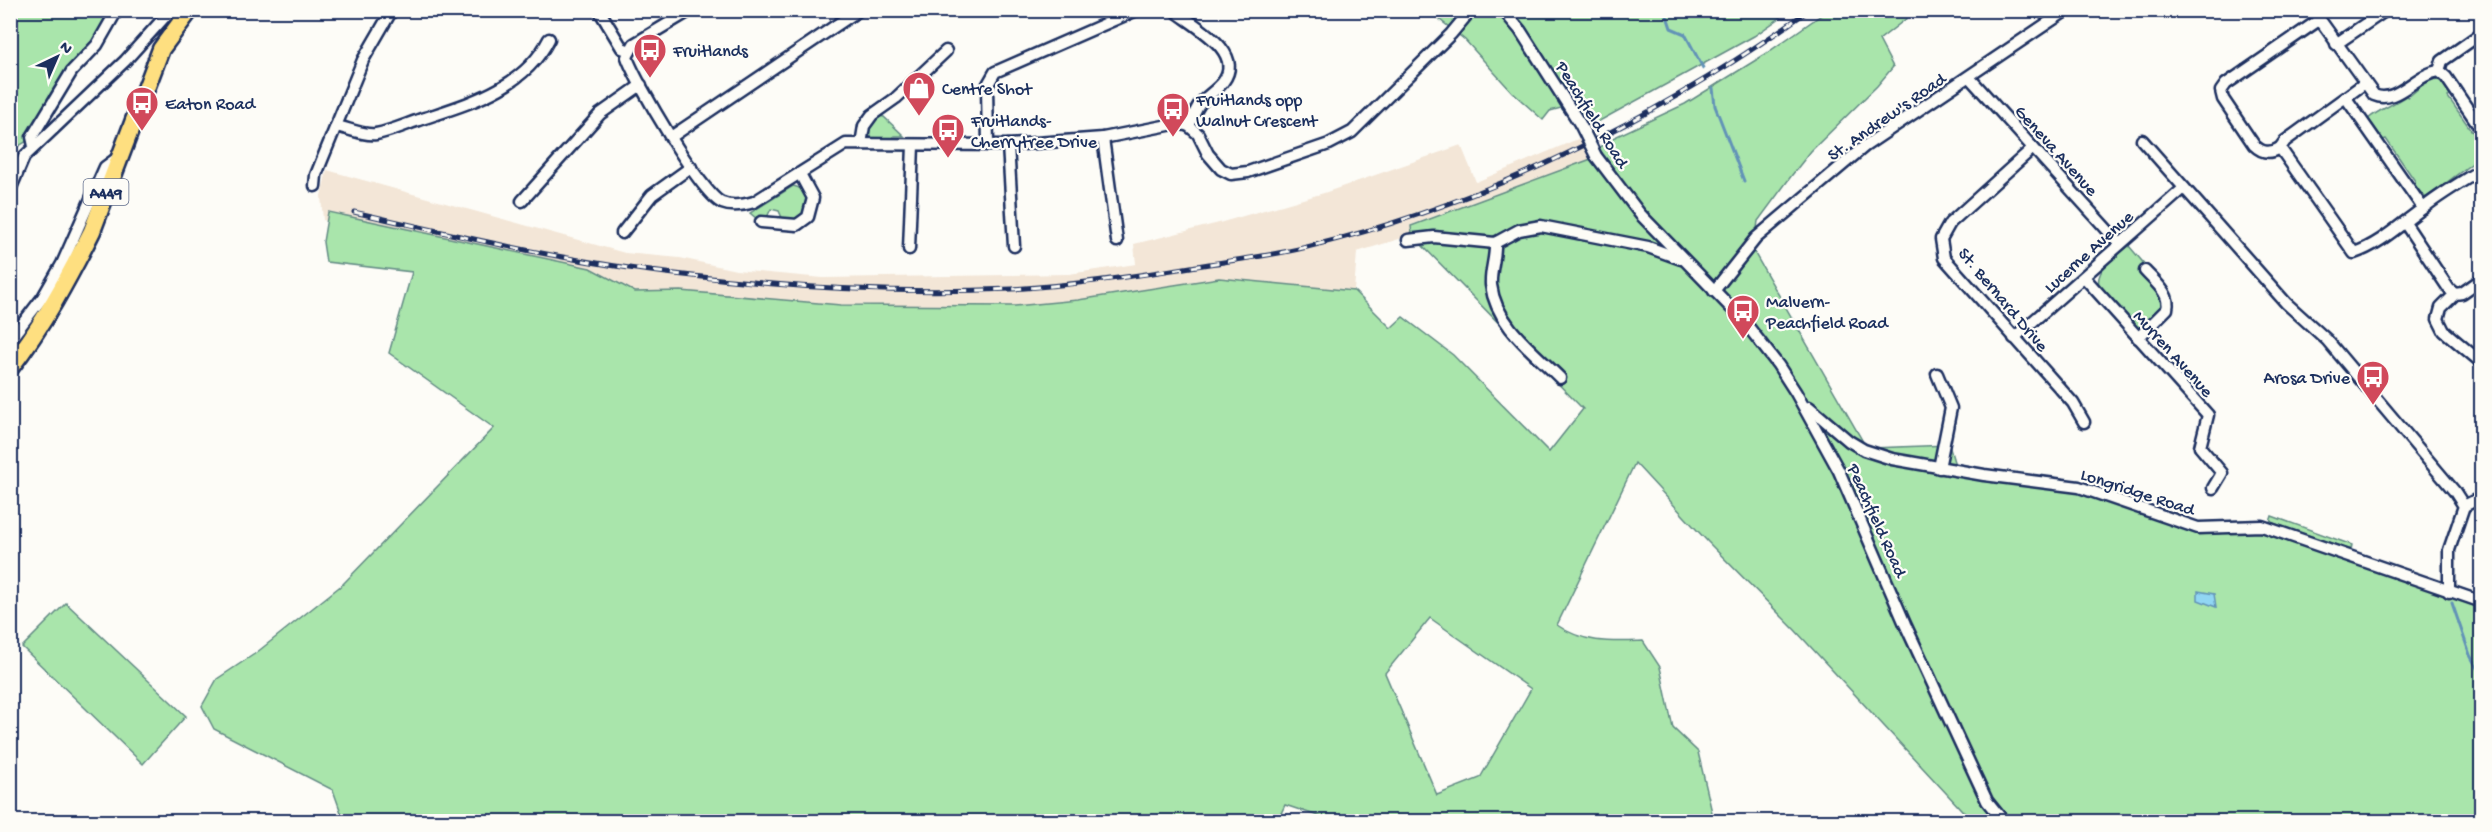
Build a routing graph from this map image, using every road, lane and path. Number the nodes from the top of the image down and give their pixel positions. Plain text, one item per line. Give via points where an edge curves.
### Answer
1 (117, 10) edge
2 (171, 10) edge
3 (190, 10) edge
4 (393, 10) edge
5 (599, 10) edge
6 (691, 10) edge
7 (859, 10) edge
8 (1137, 10) edge
9 (1174, 10) edge
10 (1471, 10) edge
11 (1503, 10) edge
12 (2067, 10) edge
13 (2313, 10) edge
14 (2386, 10) edge
15 (2319, 20) junction
16 (2481, 33) edge
17 (549, 39) dead end
18 (2336, 44) junction
19 (630, 51) junction
20 (946, 51) dead end
21 (2439, 71) junction
22 (1969, 77) junction
23 (2365, 83) junction
24 (641, 86) junction
25 (2346, 98) junction
26 (336, 126) junction
27 (1190, 126) junction
28 (2481, 130) edge
29 (671, 137) junction
30 (1104, 138) junction
31 (2142, 140) dead end
32 (861, 144) junction
33 (1008, 144) junction
34 (913, 145) junction
35 (34, 146) junction
36 (988, 146) junction
37 (2033, 148) junction
38 (2280, 148) junction
39 (120, 156) junction
40 (691, 167) junction
41 (2481, 169) edge
42 (800, 174) junction
43 (315, 186) dead end
44 (2184, 188) junction
45 (10, 190) edge
46 (522, 201) dead end
47 (2423, 208) junction
48 (761, 222) dead end
49 (2405, 223) junction
50 (622, 233) dead end
51 (1408, 240) dead end
52 (1117, 241) dead end
53 (1495, 243) junction
54 (2120, 244) junction
55 (1014, 246) dead end
56 (909, 249) dead end
57 (1682, 259) junction
58 (2145, 271) dead end
59 (2084, 277) junction
60 (2481, 279) edge
61 (1714, 291) junction
62 (2455, 294) junction
63 (2014, 338) junction
64 (2138, 338) junction
65 (10, 340) edge
66 (2481, 363) edge
67 (10, 368) edge
68 (1937, 374) dead end
69 (1560, 378) dead end
70 (1796, 393) junction
71 (2084, 422) dead end
72 (1939, 468) junction
73 (2212, 488) dead end
74 (2481, 497) edge
75 (2464, 506) junction
76 (2449, 592) junction
77 (2481, 602) edge
78 (2004, 822) edge

1 - 35 street via 97,45 72,71 32,136
2 - 35 street via 125,61
3 - 39 highway, A449 via 160,49
4 - 26 street via 363,60
5 - 19 street via 622,48
6 - 19 street via 634,44
7 - 29 street
8 - 36 street via 994,72 987,86
9 - 27 street via 1219,44 1228,56 1229,69 1223,81 1198,106
10 - 27 street via 1352,132 1304,153 1231,174 1208,154
11 - 57 street, Peachfield Road, bridge via 1580,124 1596,156 1640,214
12 - 22 street, St. Andrew's Road
13 - 15 street
14 - 18 street
15 - 18 street
15 - 38 street via 2221,91 2260,150 2274,152
16 - 21 street via 2442,61
17 - 26 street via 541,56 519,77 462,106 374,134
18 - 23 street
19 - 24 street via 627,57
20 - 32 street via 872,115 864,126
21 - 23 street via 2427,73 2382,99
21 - 28 street
22 - 37 street, Geneva Avenue
22 - 61 street, St. Andrew's Road via 1865,146 1756,238
23 - 25 street
24 - 29 street
24 - 46 street via 600,114
25 - 38 street via 2284,141
25 - 47 street
26 - 43 street
27 - 30 street via 1179,123
29 - 40 street
30 - 33 street
30 - 52 street
31 - 44 street
32 - 34 street
32 - 42 street via 846,144
33 - 36 street
33 - 55 street
34 - 36 street
34 - 56 street
35 - 45 street via 24,157
37 - 54 street, Geneva Avenue
37 - 63 street, St. Bernard Drive via 1950,223 1941,239 1944,258
38 - 49 street via 2354,253
39 - 65 street via 105,167 43,297
39 - 67 highway, A449 via 92,231 60,293
40 - 42 street via 722,203 742,206
40 - 50 street via 652,195
41 - 47 street
42 - 48 street via 813,198 808,217 797,225 773,219
44 - 54 street, Lucerne Avenue
44 - 75 street via 2286,303 2327,340
47 - 49 street
49 - 62 street
51 - 53 street via 1434,237
53 - 57 street, Peachfield Road via 1519,230 1541,226 1648,247
53 - 69 street via 1491,285 1496,307 1505,322
54 - 59 street, Lucerne Avenue
57 - 61 street, Peachfield Road
58 - 64 street via 2169,303
59 - 63 street, Lucerne Avenue
59 - 64 street, Murren Avenue
60 - 62 street
61 - 70 street, Peachfield Road via 1743,320
62 - 66 street via 2441,308 2440,325
63 - 71 street, St. Bernard Drive via 2073,403
64 - 73 street, Murren Avenue via 2208,415 2200,447 2222,472
68 - 72 street via 1952,408
70 - 72 street, Longridge Road via 1825,423 1864,450
70 - 78 street, Peachfield Road via 1839,471 1987,801
72 - 76 street, Longridge Road via 2079,487 2198,528 2262,526
74 - 75 street
75 - 76 street via 2448,550
76 - 77 street, Longridge Road

